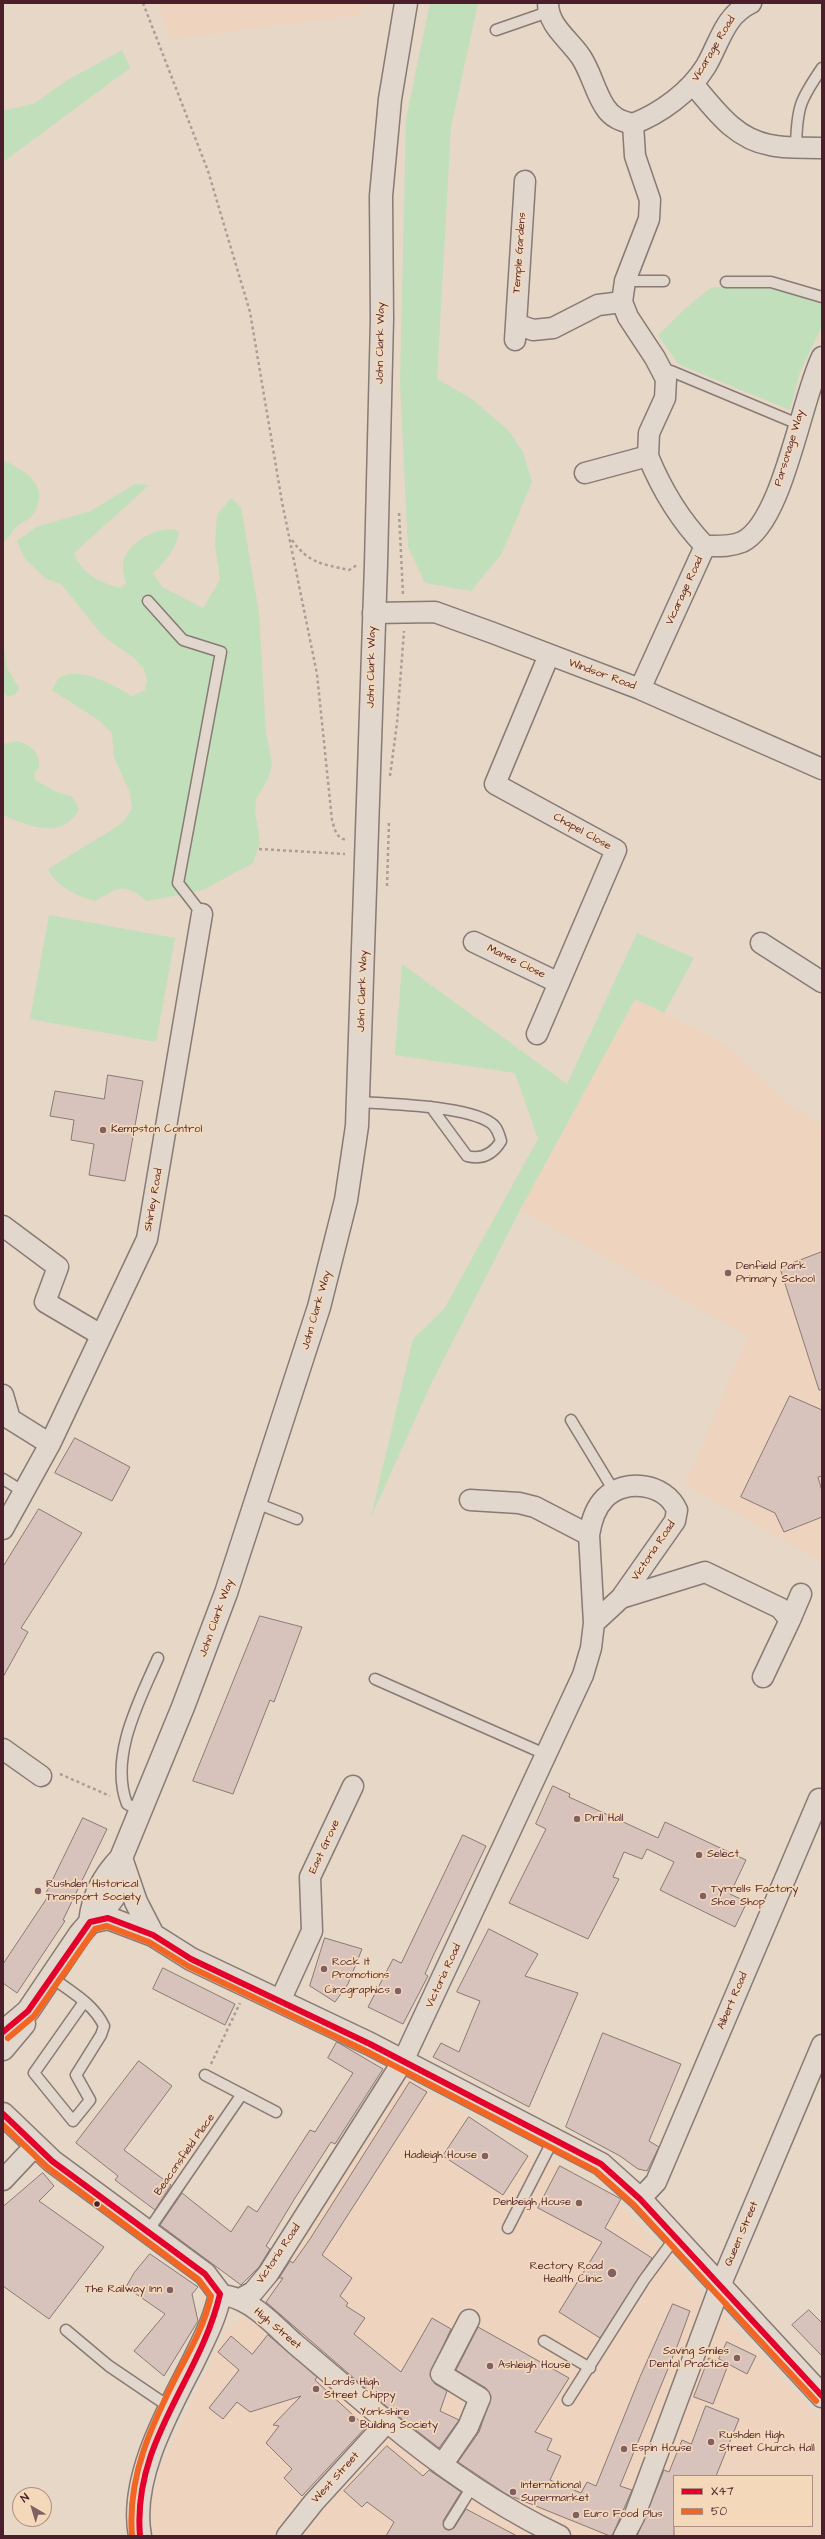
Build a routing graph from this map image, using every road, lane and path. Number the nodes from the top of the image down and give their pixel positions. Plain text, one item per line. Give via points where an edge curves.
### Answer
1 (143, 3) edge
2 (406, 3) edge
3 (751, 3) edge
4 (548, 8) edge
5 (496, 30) dead end
6 (822, 68) edge
7 (693, 84) junction
8 (633, 124) junction
9 (796, 146) junction
10 (822, 148) edge
11 (525, 181) dead end
12 (625, 281) junction
13 (664, 281) dead end
14 (726, 282) dead end
15 (822, 297) edge
16 (622, 302) junction
17 (822, 356) edge
18 (661, 370) junction
19 (798, 424) junction
20 (648, 456) junction
21 (585, 473) dead end
22 (290, 538) junction
23 (705, 546) junction
24 (360, 563) dead end
25 (148, 601) dead end
26 (373, 613) junction
27 (404, 637) dead end
28 (549, 655) junction
29 (640, 689) junction
30 (822, 769) edge
31 (390, 780) dead end
32 (389, 816) dead end
33 (389, 838) dead end
34 (354, 841) dead end
35 (259, 849) dead end
36 (345, 854) dead end
37 (202, 914) joint
38 (474, 942) dead end
39 (761, 943) dead end
40 (822, 982) edge
41 (558, 983) junction
42 (537, 1034) dead end
43 (360, 1102) junction
44 (431, 1107) junction
45 (3, 1226) edge
46 (101, 1335) junction
47 (3, 1395) edge
48 (570, 1420) dead end
49 (50, 1444) junction
50 (3, 1479) edge
51 (614, 1491) junction
52 (24, 1492) junction
53 (470, 1500) dead end
54 (256, 1503) junction
55 (297, 1518) dead end
56 (3, 1529) edge
57 (589, 1535) junction
58 (801, 1594) dead end
59 (621, 1598) junction
60 (790, 1620) junction
61 (594, 1623) junction
62 (158, 1658) dead end
63 (763, 1677) dead end
64 (375, 1678) dead end
65 (3, 1749) edge
66 (547, 1755) junction
67 (41, 1776) joint
68 (353, 1786) dead end
69 (821, 1796) edge
70 (133, 1807) junction
71 (121, 1858) junction
72 (90, 1922) junction
73 (153, 1935) junction
74 (51, 1977) junction
75 (248, 1986) junction
76 (280, 2001) junction
77 (84, 2002) junction
78 (28, 2011) junction
79 (3, 2032) edge
80 (822, 2045) edge
81 (3, 2049) edge
82 (403, 2061) junction
83 (205, 2075) joint
84 (242, 2094) junction
85 (276, 2112) dead end
86 (3, 2114) edge
87 (554, 2138) junction
88 (35, 2146) junction
89 (3, 2180) edge
90 (640, 2199) junction
91 (508, 2228) dead end
92 (148, 2231) junction
93 (675, 2238) junction
94 (720, 2286) junction
95 (230, 2296) junction
96 (469, 2320) dead end
97 (66, 2330) dead end
98 (544, 2341) dead end
99 (590, 2368) junction
100 (822, 2396) edge
101 (568, 2400) dead end
102 (171, 2408) junction
103 (387, 2422) junction
104 (442, 2465) junction
105 (472, 2487) junction
106 (449, 2524) dead end
107 (140, 2536) edge
108 (287, 2536) edge
109 (560, 2536) edge
110 (624, 2536) edge

1 - 22 path via 208,171 250,312
2 - 26 main road, John Clark Way via 390,99 381,196 382,319
3 - 7 street, Vicarage Road via 739,9 728,21 706,66
4 - 5 lane
4 - 8 street via 558,30 582,57 605,108 618,121
6 - 9 lane via 804,94 796,115
7 - 8 street, Vicarage Road via 649,118
7 - 9 street via 730,126 748,138 770,146
8 - 12 street via 635,156 650,200 649,219
9 - 10 street
11 - 16 street, Temple Gardens via 515,332 553,328 598,305
12 - 13 lane
12 - 16 street
14 - 15 lane via 771,282
16 - 18 street, Vicarage Road via 628,317
17 - 19 street, Parsonage Way
18 - 19 lane
18 - 20 street, Vicarage Road via 666,379 665,398 649,433
19 - 23 street, Parsonage Way via 784,474 761,526 742,542 724,546
20 - 21 street
20 - 23 street, Vicarage Road via 655,473 690,530
22 - 24 path via 302,554 317,563 349,570
22 - 34 path via 318,674 332,820 336,834 343,840
23 - 29 street, Vicarage Road
25 - 37 lane via 183,640 221,652 178,883
26 - 28 street, Windsor Road via 435,612
26 - 43 main road, John Clark Way
27 - 31 path
28 - 29 street, Windsor Road
28 - 41 street, Chapel Close via 495,784 616,850
29 - 30 street, Windsor Road
32 - 33 path
35 - 36 path
37 - 46 street, Shirley Road via 147,1239
38 - 41 street, Manse Close
39 - 40 street
41 - 42 street, Chapel Close
43 - 44 lane
43 - 54 main road, John Clark Way via 346,1200 319,1307
44 - 44 lane via 481,1117 498,1130 501,1141 494,1151 486,1156 467,1156
45 - 46 street via 58,1267 45,1302
46 - 49 street, Shirley Road
47 - 49 street via 10,1419
48 - 51 lane
49 - 52 street, Shirley Road
50 - 52 lane
51 - 57 street, Victoria Road via 599,1505
51 - 59 street, Victoria Road via 624,1487 653,1489 665,1494 677,1510 675,1521
52 - 56 street, Shirley Road
53 - 57 street via 519,1503 535,1507
54 - 55 lane
54 - 70 main road, John Clark Way via 226,1593 183,1707
57 - 61 street, Victoria Road
58 - 60 street
59 - 60 street via 705,1572 780,1608
59 - 61 street, Victoria Road
60 - 63 street
61 - 66 street, Victoria Road via 591,1648 583,1675
62 - 70 lane via 124,1747 122,1791
64 - 66 lane
65 - 67 street
66 - 82 street, Victoria Road
67 - 70 path via 54,1771
68 - 76 street, East Grove via 310,1878 312,1931
69 - 90 street, Albert Road via 656,2182
70 - 71 main road, John Clark Way
71 - 72 main road via 103,1879 92,1903
71 - 73 main road via 136,1902
72 - 73 main road via 108,1918
72 - 74 main road
73 - 75 main road via 191,1959
74 - 77 lane
74 - 78 main road
75 - 76 main road
75 - 83 path
76 - 82 main road
77 - 77 lane via 98,2014 104,2026 76,2075 90,2100 73,2122 34,2073
78 - 79 main road
78 - 81 main road via 25,2023
80 - 94 street, Queen Street
82 - 87 main road
82 - 95 street, Victoria Road via 268,2274 253,2292
83 - 84 lane
84 - 85 lane
84 - 92 lane, Beaconsfield Place
86 - 88 main road, High Street
87 - 90 main road via 601,2164
87 - 91 lane
88 - 89 street
88 - 92 main road, High Street via 102,2199
90 - 93 main road
92 - 95 main road, High Street
93 - 94 main road
93 - 99 lane via 644,2280
94 - 100 main road
94 - 110 street, Queen Street via 634,2517
95 - 102 main road via 212,2324
95 - 103 street, High Street
96 - 104 street via 441,2374 480,2398 468,2427
97 - 102 lane via 109,2366
98 - 99 lane
99 - 101 lane
102 - 107 main road via 142,2478 138,2513
103 - 104 street, High Street
103 - 108 street, West Street via 314,2502
104 - 105 street, High Street
105 - 106 lane
105 - 109 street, High Street via 516,2515

